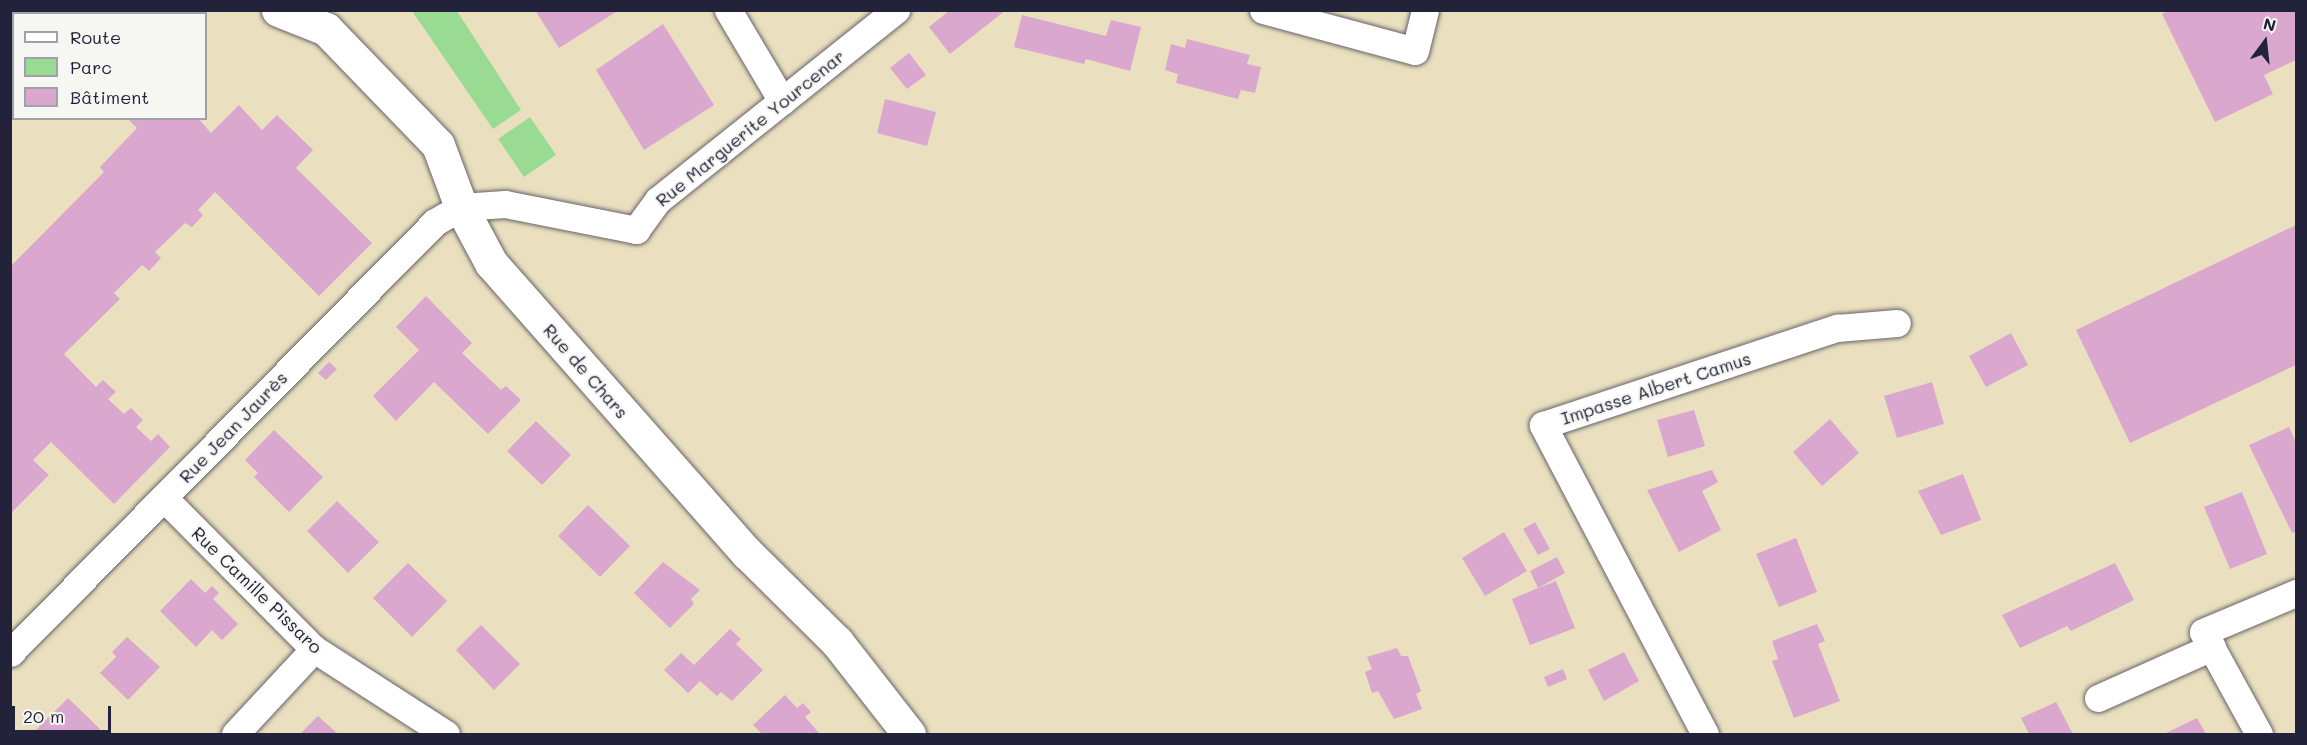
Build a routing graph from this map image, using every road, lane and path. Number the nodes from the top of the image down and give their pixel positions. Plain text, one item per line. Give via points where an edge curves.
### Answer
1 (278, 10) edge
2 (728, 10) edge
3 (896, 10) edge
4 (1263, 10) edge
5 (1425, 10) edge
6 (782, 101) junction
7 (461, 207) junction
8 (1897, 324) dead end
9 (164, 498) junction
10 (2296, 593) edge
11 (2207, 640) junction
12 (314, 650) junction
13 (10, 653) edge
14 (2097, 698) dead end
15 (235, 735) edge
16 (446, 735) edge
17 (909, 735) edge
18 (1705, 735) edge
19 (2259, 735) edge

1 - 7 street, Rue de Chars via 326,29 438,145
2 - 6 street
3 - 6 street, Rue Marguerite Yourcenar
4 - 5 street via 1415,51
6 - 7 street, Rue Marguerite Yourcenar via 658,200 636,230 545,209 505,204
7 - 9 street, Rue Jean Jaurès via 416,238
7 - 17 street, Rue de Chars via 491,263 747,553 837,642
8 - 18 street, Impasse Albert Camus via 1837,328 1543,425
9 - 12 street, Rue Camille Pissaro
9 - 13 street, Rue Jean Jaurès
10 - 11 street
11 - 14 street
11 - 19 street
12 - 15 street
12 - 16 street, Rue Camille Pissaro

